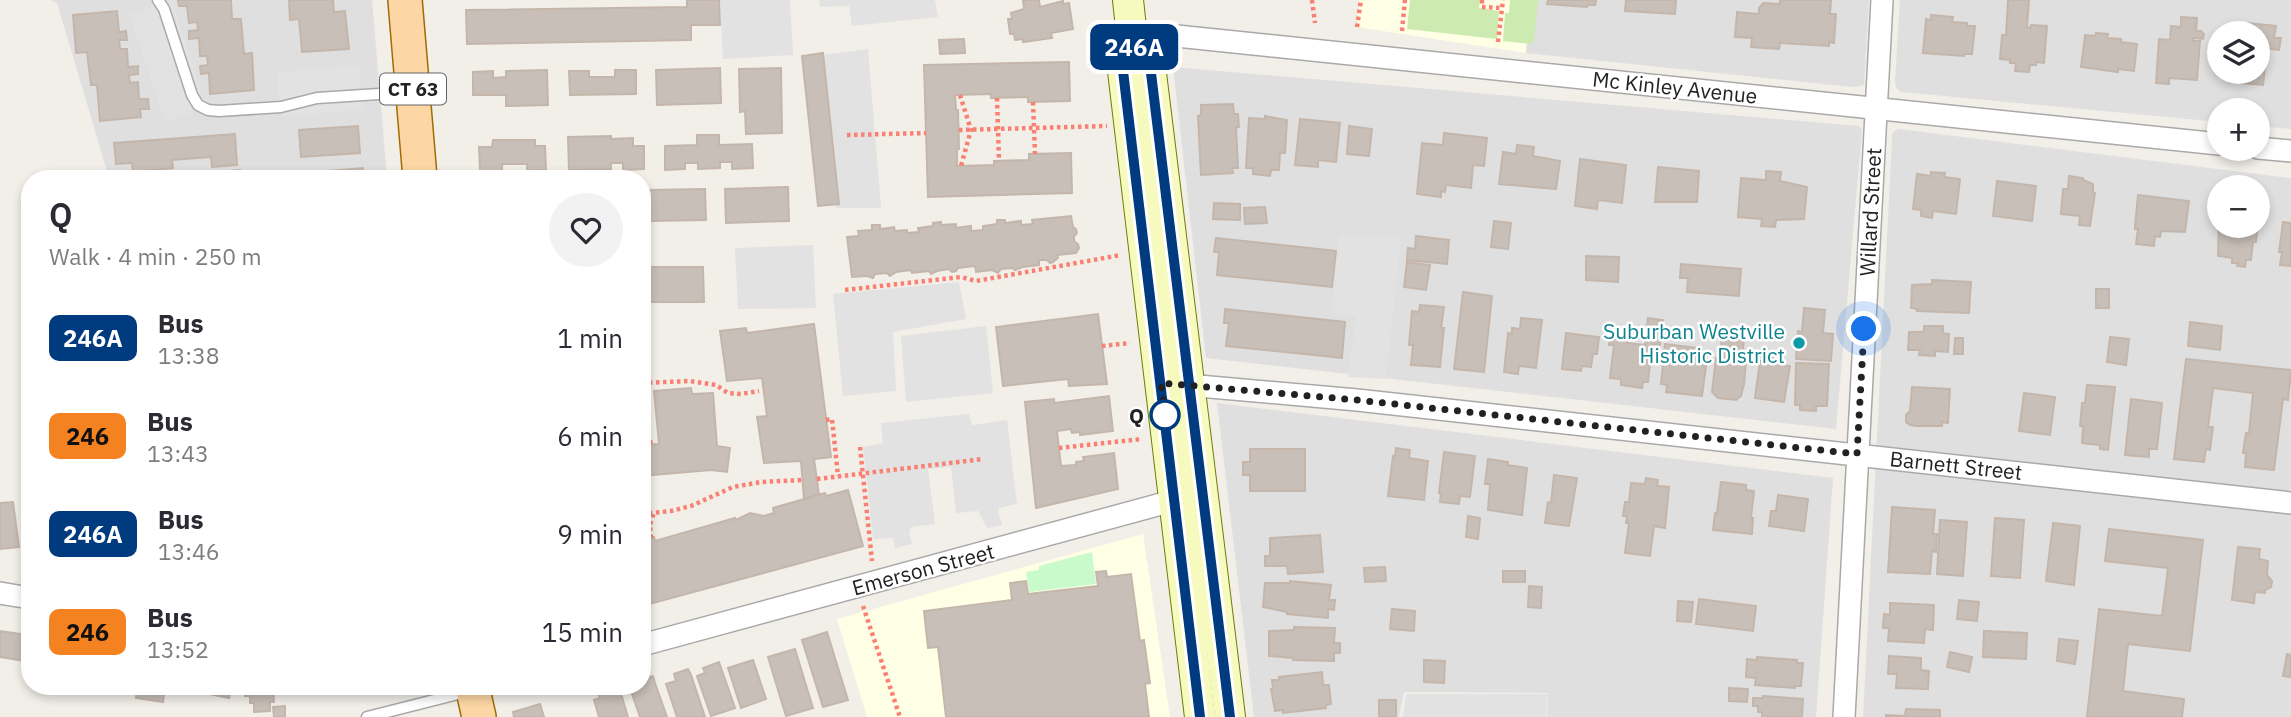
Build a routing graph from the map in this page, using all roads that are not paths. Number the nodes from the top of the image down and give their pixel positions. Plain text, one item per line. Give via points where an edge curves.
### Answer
1 (158, 0) edge
2 (405, 0) edge
3 (1128, 0) edge
4 (1882, 0) edge
5 (1133, 46) junction
6 (413, 92) junction
7 (1876, 108) junction
8 (2207, 143) edge
9 (2270, 149) edge
10 (2291, 152) edge
11 (419, 170) edge
12 (1175, 384) junction
13 (1857, 454) junction
14 (1189, 496) junction
15 (2291, 503) edge
16 (0, 593) edge
17 (21, 596) edge
18 (651, 643) edge
19 (478, 695) edge
20 (397, 713) edge
21 (367, 717) edge
22 (1200, 717) edge
23 (1230, 717) edge
24 (1844, 717) edge

1 - 6 lane via 192,95 208,110
2 - 6 main road, CT 63
3 - 5 main road
4 - 7 street, Willard Street
5 - 7 street, Mc Kinley Avenue via 1167,36
5 - 12 main road via 1123,71
6 - 11 main road, CT 63
7 - 8 street, Mc Kinley Avenue
7 - 13 street, Willard Street
9 - 10 street
12 - 13 street, Barnett Street
12 - 14 main road
13 - 15 street, Barnett Street
13 - 24 street, Willard Street
14 - 18 street, Emerson Street
14 - 22 main road
14 - 23 main road
16 - 17 street
19 - 20 lane
20 - 21 lane

